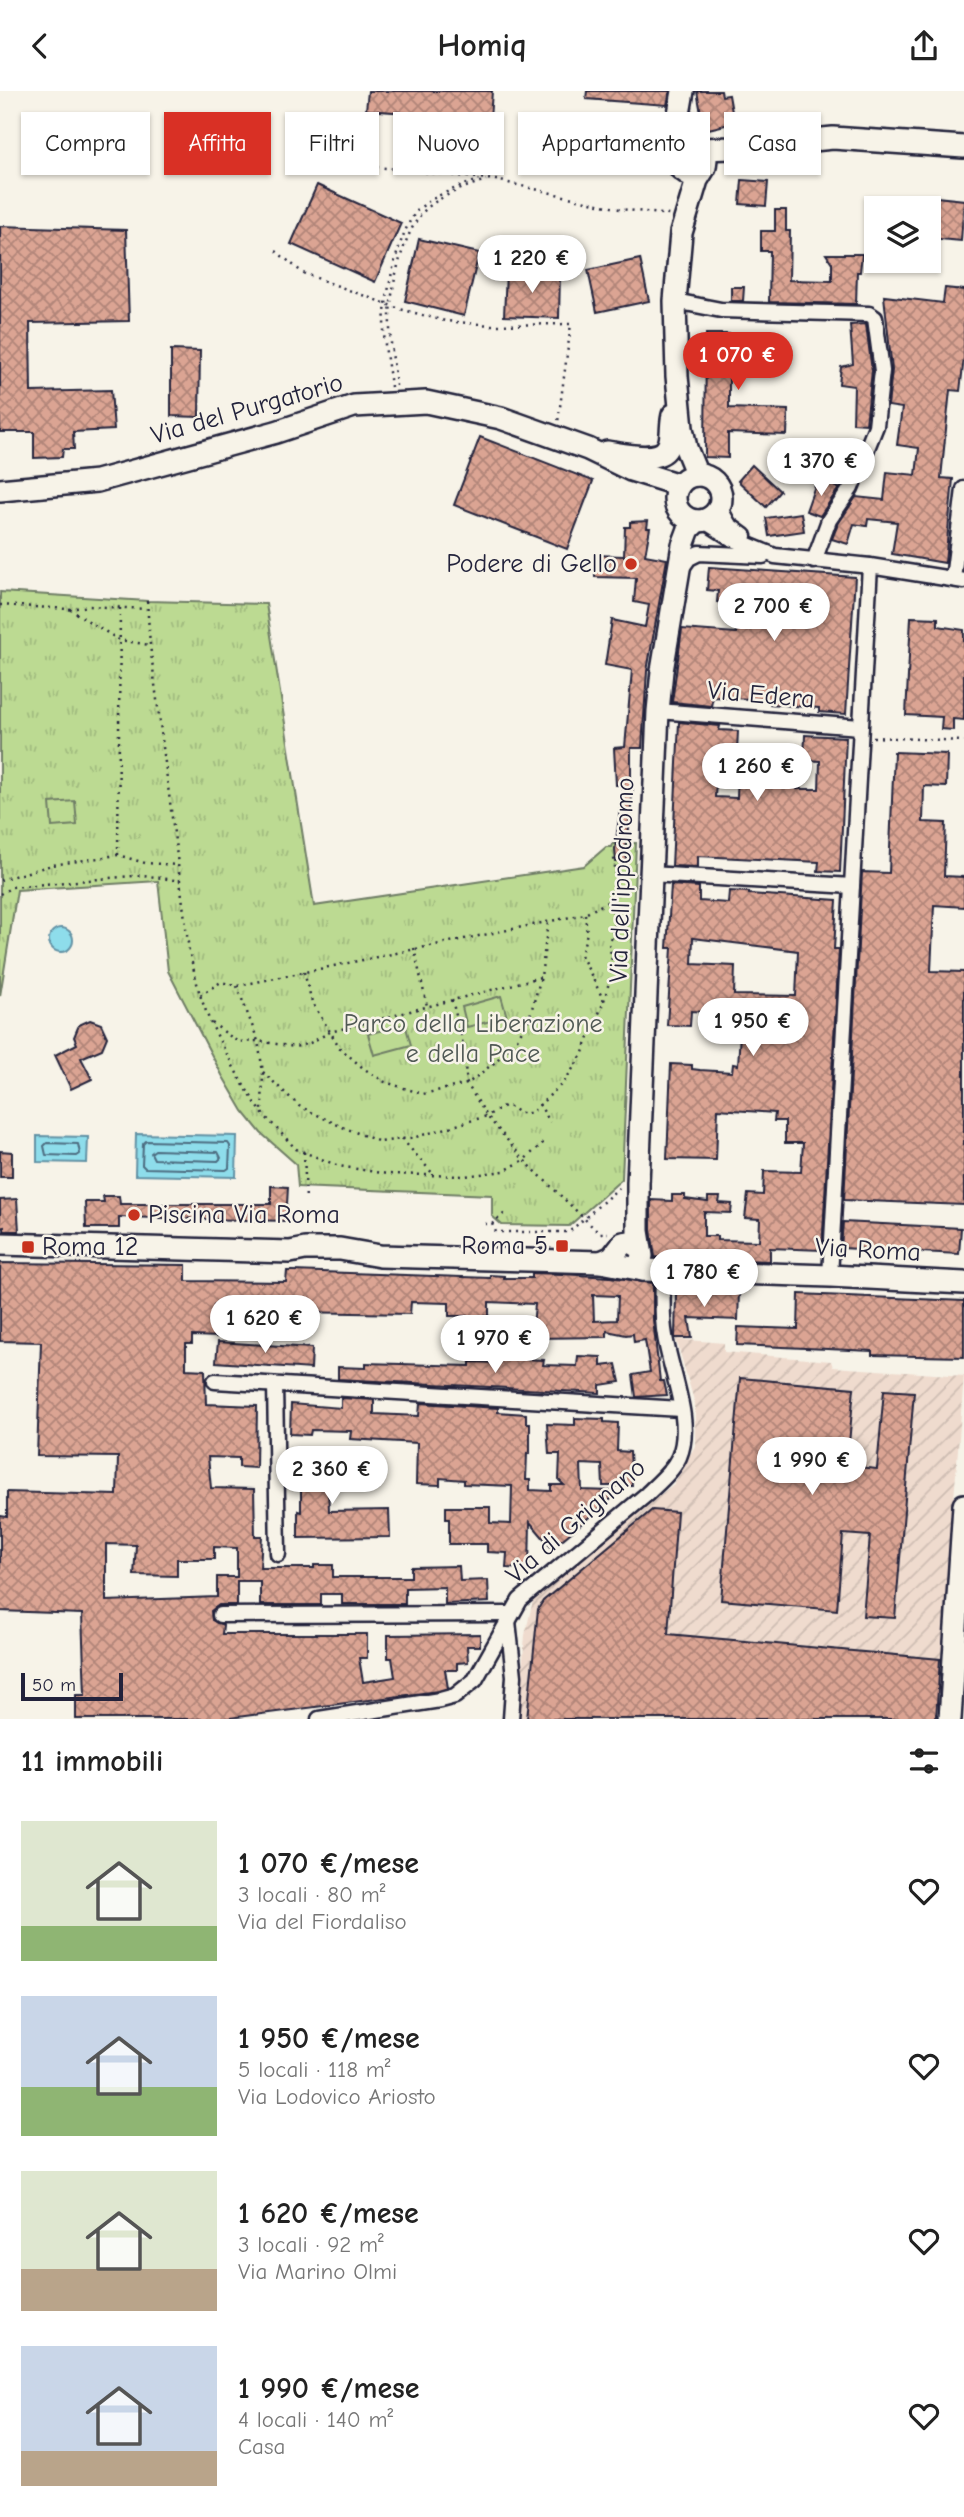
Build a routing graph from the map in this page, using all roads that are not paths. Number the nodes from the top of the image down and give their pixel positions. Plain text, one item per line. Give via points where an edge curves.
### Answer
1 (683, 94) edge
2 (679, 112) edge
3 (964, 147) edge
4 (710, 154) edge
5 (687, 175) edge
6 (675, 301) junction
7 (677, 376) junction
8 (674, 412) junction
9 (588, 449) junction
10 (683, 485) junction
11 (964, 489) edge
12 (0, 490) edge
13 (706, 516) junction
14 (775, 556) junction
15 (814, 561) junction
16 (870, 566) junction
17 (679, 573) junction
18 (958, 580) edge
19 (657, 711) junction
20 (864, 732) junction
21 (650, 874) junction
22 (852, 886) junction
23 (0, 1244) edge
24 (630, 1259) junction
25 (830, 1276) junction
26 (964, 1283) edge
27 (215, 1381) dead end
28 (275, 1385) junction
29 (681, 1409) junction
30 (964, 1505) edge
31 (278, 1553) dead end
32 (220, 1615) dead end
33 (509, 1617) junction
34 (319, 1719) edge
35 (511, 1719) edge
36 (950, 1719) edge

1 - 2 street
3 - 4 street via 825,139
5 - 6 street via 676,205
6 - 7 street
6 - 15 street via 721,310 869,314 875,318 882,370 876,426
7 - 8 street
7 - 10 street via 684,439
8 - 9 street via 668,446 660,454 644,457
8 - 10 street
9 - 10 street via 631,470
9 - 12 street, Via del Purgatorio via 501,418 426,403 355,405 276,432 97,481
10 - 13 street via 680,512
10 - 13 street via 710,478 715,482 720,494
11 - 18 street
13 - 14 street via 731,538
13 - 17 street, Via dell'ippodromo via 685,540
14 - 15 street
14 - 17 street via 699,554 689,558
15 - 16 street
16 - 18 street
16 - 20 street
17 - 19 street, Via dell'ippodromo
19 - 20 street, Via Edera
19 - 21 street, Via dell'ippodromo
20 - 22 street
21 - 22 street
21 - 24 street, Via dell'ippodromo via 638,1183
22 - 25 street
23 - 24 street, Via Roma via 290,1252 304,1260 325,1262 380,1255
24 - 25 street, Via Roma
24 - 29 street, Via di Grignano via 664,1335
25 - 26 street, Via Roma
27 - 28 street
28 - 29 street
28 - 31 street
29 - 33 street, Via di Grignano via 679,1457 666,1476 520,1600
30 - 36 street
32 - 33 street
33 - 34 street, Via di Grignano via 475,1681 455,1696
33 - 35 street via 514,1676

